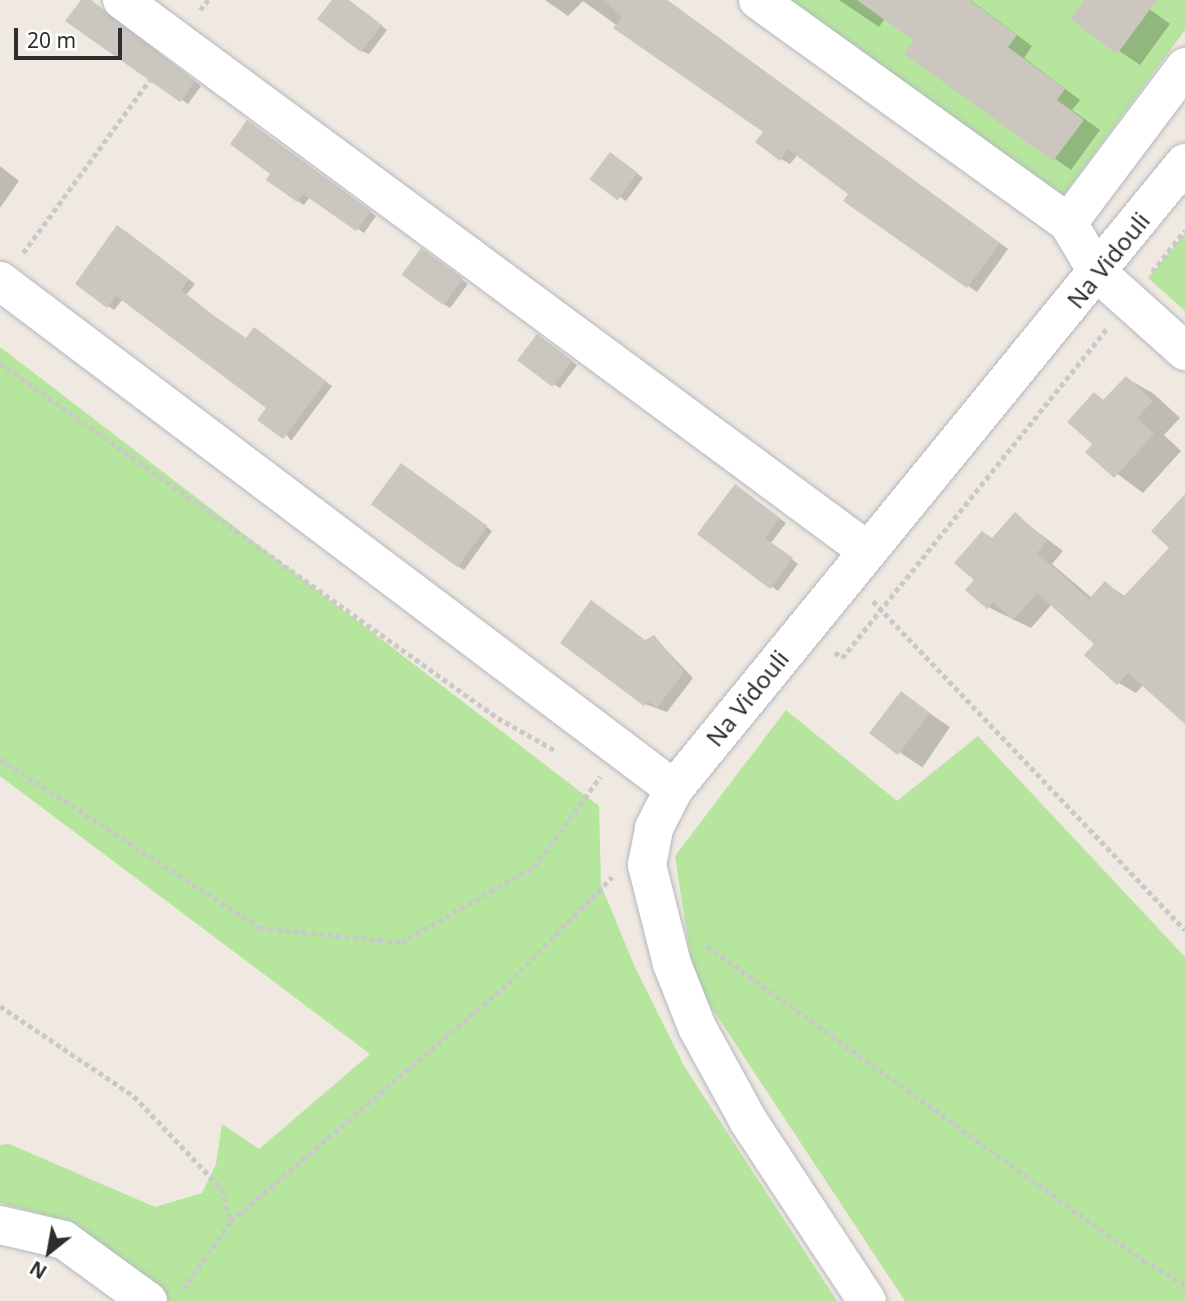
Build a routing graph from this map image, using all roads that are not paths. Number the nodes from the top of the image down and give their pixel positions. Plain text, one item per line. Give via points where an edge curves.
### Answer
1 (122, 0) edge
2 (758, 0) edge
3 (1185, 67) edge
4 (1185, 163) edge
5 (1068, 223) junction
6 (1098, 273) junction
7 (1, 282) edge
8 (1185, 351) edge
9 (854, 564) junction
10 (674, 789) junction
11 (0, 1225) edge
12 (148, 1301) edge
13 (867, 1301) edge

1 - 9 street
2 - 5 street
3 - 5 street
4 - 6 street, Na Vidouli
5 - 6 street
6 - 8 street
6 - 9 street, Na Vidouli
7 - 10 street
9 - 10 street, Na Vidouli
10 - 13 street, Na Vidouli via 654,828 648,865 697,1027 729,1086
11 - 12 street via 64,1240

